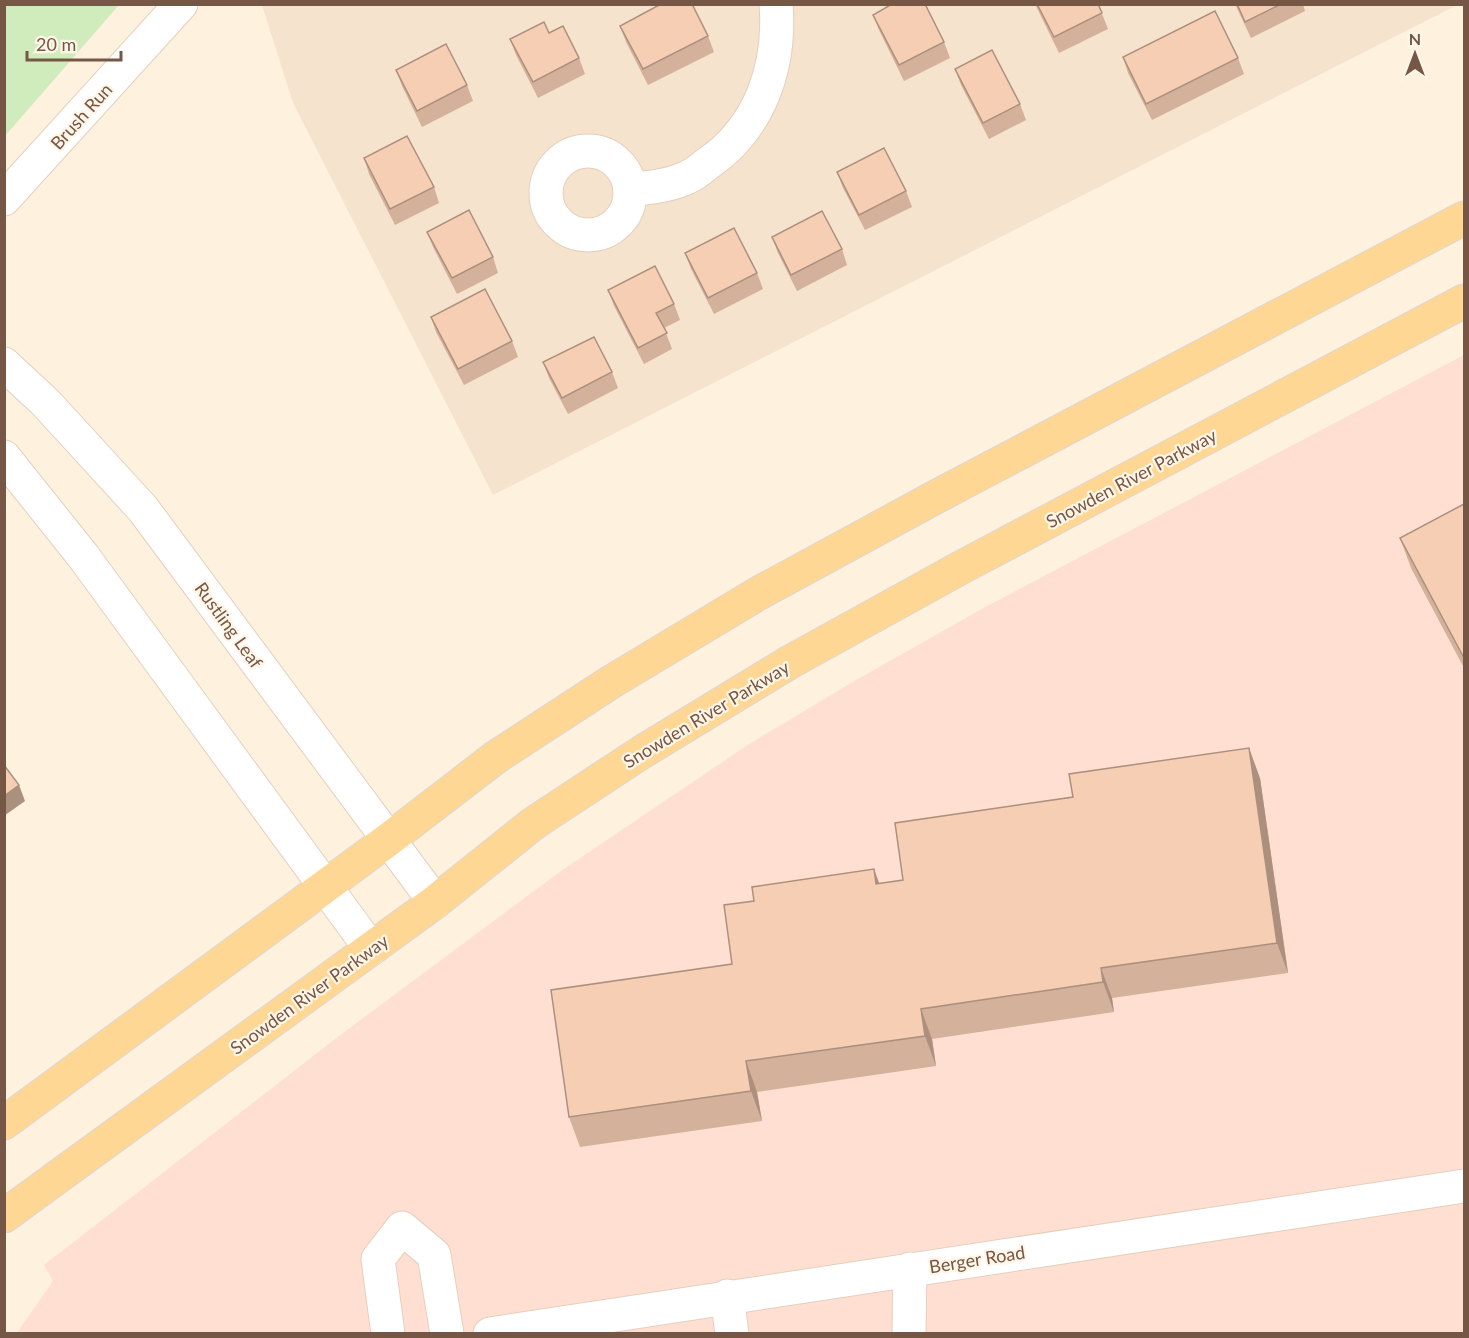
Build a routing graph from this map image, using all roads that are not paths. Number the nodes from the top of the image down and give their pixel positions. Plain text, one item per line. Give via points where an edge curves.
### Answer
1 (181, 4) edge
2 (776, 4) edge
3 (630, 190) dead end
4 (4, 200) edge
5 (1464, 218) edge
6 (1464, 301) edge
7 (4, 364) edge
8 (4, 457) edge
9 (388, 840) junction
10 (325, 887) junction
11 (435, 902) junction
12 (371, 949) junction
13 (4, 1123) edge
14 (1464, 1186) edge
15 (4, 1216) edge
16 (910, 1269) junction
17 (727, 1296) junction
18 (648, 1321) edge
19 (388, 1334) edge
20 (447, 1334) edge
21 (490, 1334) edge
22 (732, 1334) edge
23 (909, 1334) edge

1 - 4 street, Brush Run
2 - 3 street via 774,62 766,91 735,141 689,177
5 - 9 main road via 759,593 496,757
6 - 11 main road, Snowden River Parkway via 790,662 534,823
7 - 9 street, Rustling Leaf via 46,403 143,509
8 - 10 street via 84,556
9 - 10 main road
9 - 11 street, Rustling Leaf
10 - 12 street
10 - 13 main road
11 - 12 main road, Snowden River Parkway
12 - 15 main road, Snowden River Parkway
14 - 16 street, Berger Road
16 - 17 street, Berger Road
16 - 23 street
17 - 18 street, Berger Road
17 - 22 street
18 - 21 street, Berger Road
19 - 20 street via 378,1259 402,1228 434,1255

